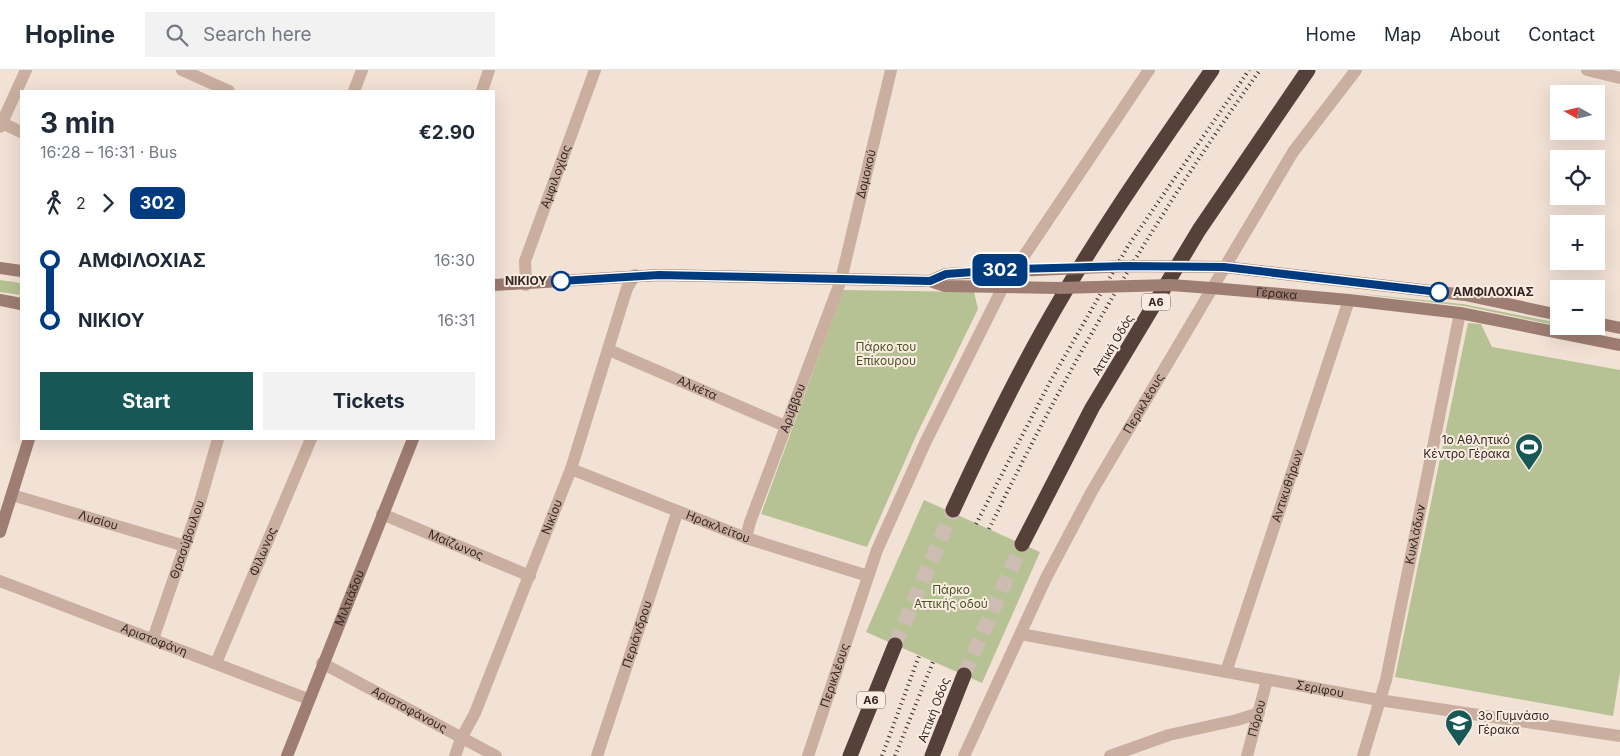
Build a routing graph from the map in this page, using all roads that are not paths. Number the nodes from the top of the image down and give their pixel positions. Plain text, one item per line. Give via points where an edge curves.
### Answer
1 (26, 70) edge
2 (182, 70) edge
3 (362, 70) edge
4 (489, 70) edge
5 (595, 70) edge
6 (891, 70) edge
7 (1149, 70) edge
8 (1212, 70) edge
9 (1308, 70) edge
10 (1356, 70) edge
11 (1594, 71) edge
12 (1620, 78) edge
13 (227, 90) edge
14 (354, 90) edge
15 (482, 90) edge
16 (1, 125) edge
17 (20, 132) edge
18 (1224, 267) junction
19 (0, 268) edge
20 (1014, 269) junction
21 (20, 271) edge
22 (635, 275) junction
23 (841, 280) junction
24 (930, 281) junction
25 (495, 285) edge
26 (526, 285) junction
27 (1003, 287) junction
28 (1211, 288) junction
29 (0, 300) edge
30 (1349, 300) junction
31 (20, 304) edge
32 (1460, 313) junction
33 (1550, 313) edge
34 (1605, 325) edge
35 (1620, 328) edge
36 (1620, 345) edge
37 (609, 350) junction
38 (785, 426) junction
39 (29, 440) edge
40 (218, 440) edge
41 (311, 440) edge
42 (413, 440) edge
43 (571, 469) junction
44 (12, 495) junction
45 (953, 510) tunnel mouth
46 (678, 513) junction
47 (382, 514) junction
48 (0, 532) edge
49 (746, 538) junction
50 (1022, 544) tunnel mouth
51 (186, 546) junction
52 (530, 576) junction
53 (868, 576) junction
54 (0, 581) edge
55 (1022, 632) junction
56 (153, 639) junction
57 (894, 644) tunnel mouth
58 (322, 662) junction
59 (216, 663) junction
60 (1226, 672) junction
61 (964, 676) tunnel mouth
62 (1267, 680) junction
63 (308, 699) junction
64 (1379, 700) junction
65 (1259, 713) junction
66 (1620, 736) edge
67 (461, 739) junction
68 (286, 756) edge
69 (455, 756) edge
70 (496, 756) edge
71 (597, 756) edge
72 (808, 756) edge
73 (850, 756) edge
74 (932, 756) edge
75 (964, 756) edge
76 (1110, 756) edge
77 (1247, 756) edge
78 (1363, 756) edge

1 - 16 street
2 - 13 street
3 - 14 street
4 - 15 street
5 - 26 street, Αμφιλοχίας via 525,261
6 - 23 street, Δομοκού
7 - 20 street, Περικλέους
8 - 45 highway via 1116,209 1061,299 1006,399
9 - 50 highway, Αττική Οδός / Α6 via 1194,239 1092,408
10 - 18 street, Περικλέους via 1293,152
11 - 12 street
16 - 17 street
18 - 20 street, Γέρακα, bridge
18 - 28 street, Περικλέους
18 - 33 street, Γέρακα via 1465,295
19 - 21 street
20 - 24 street, Γέρακα via 946,274
20 - 27 street, Περικλέους
22 - 23 street, Γέρακα
22 - 26 street, Γέρακα
22 - 37 street, Νικίου
23 - 24 street, Γέρακα
23 - 38 street, Αρύββου
24 - 27 street, Γέρακα via 945,286
25 - 26 street, Γέρακα
27 - 28 street, Γέρακα, bridge via 1171,285
27 - 53 street, Περικλέους via 926,441
28 - 30 street, Γέρακα
28 - 55 street, Περικλέους via 1092,491 1046,578
29 - 31 street
30 - 32 street, Γέρακα
30 - 60 street, Αντικυθήρων
32 - 36 street, Γέρακα
32 - 64 street, Κυκλάδων via 1386,680
34 - 35 street
37 - 38 street, Αλκέτα
37 - 43 street, Νικίου
38 - 49 street, Αρύββου
39 - 44 street
40 - 51 street, Θρασύβουλου
41 - 59 street, Φίλωνος
42 - 47 street, Μιλτιάδου
43 - 46 street, Ηρακλείτου
43 - 52 street, Νικίου
44 - 48 street
44 - 51 street, Λυσίου
46 - 49 street, Ηρακλείτου
46 - 71 street, Περιάνδρου
47 - 52 street, Μαίζωνος
47 - 58 street, Μιλτιάδου
49 - 53 street, Ηρακλείτου
51 - 56 street, Θρασύβουλου
52 - 67 street, Νικίου via 475,713
53 - 72 street, Περικλέους
54 - 56 street, Αριστοφάνη
55 - 60 street, Σερίφου
55 - 75 street, Περικλέους
56 - 59 street, Αριστοφάνη
57 - 73 highway, Α6
58 - 63 street, Μιλτιάδου
58 - 67 street, Αριστοφάνους
59 - 63 street, Αριστοφάνη
60 - 62 street, Σερίφου
61 - 74 highway, Αττική Οδός
62 - 64 street, Σερίφου
62 - 65 street, Πόρου
63 - 68 street, Μιλτιάδου
64 - 66 street, Σερίφου
64 - 78 street, Κυκλάδων
65 - 76 street via 1169,736
65 - 77 street, Πόρου
67 - 69 street, Νικίου
67 - 70 street, Αριστοφάνους

